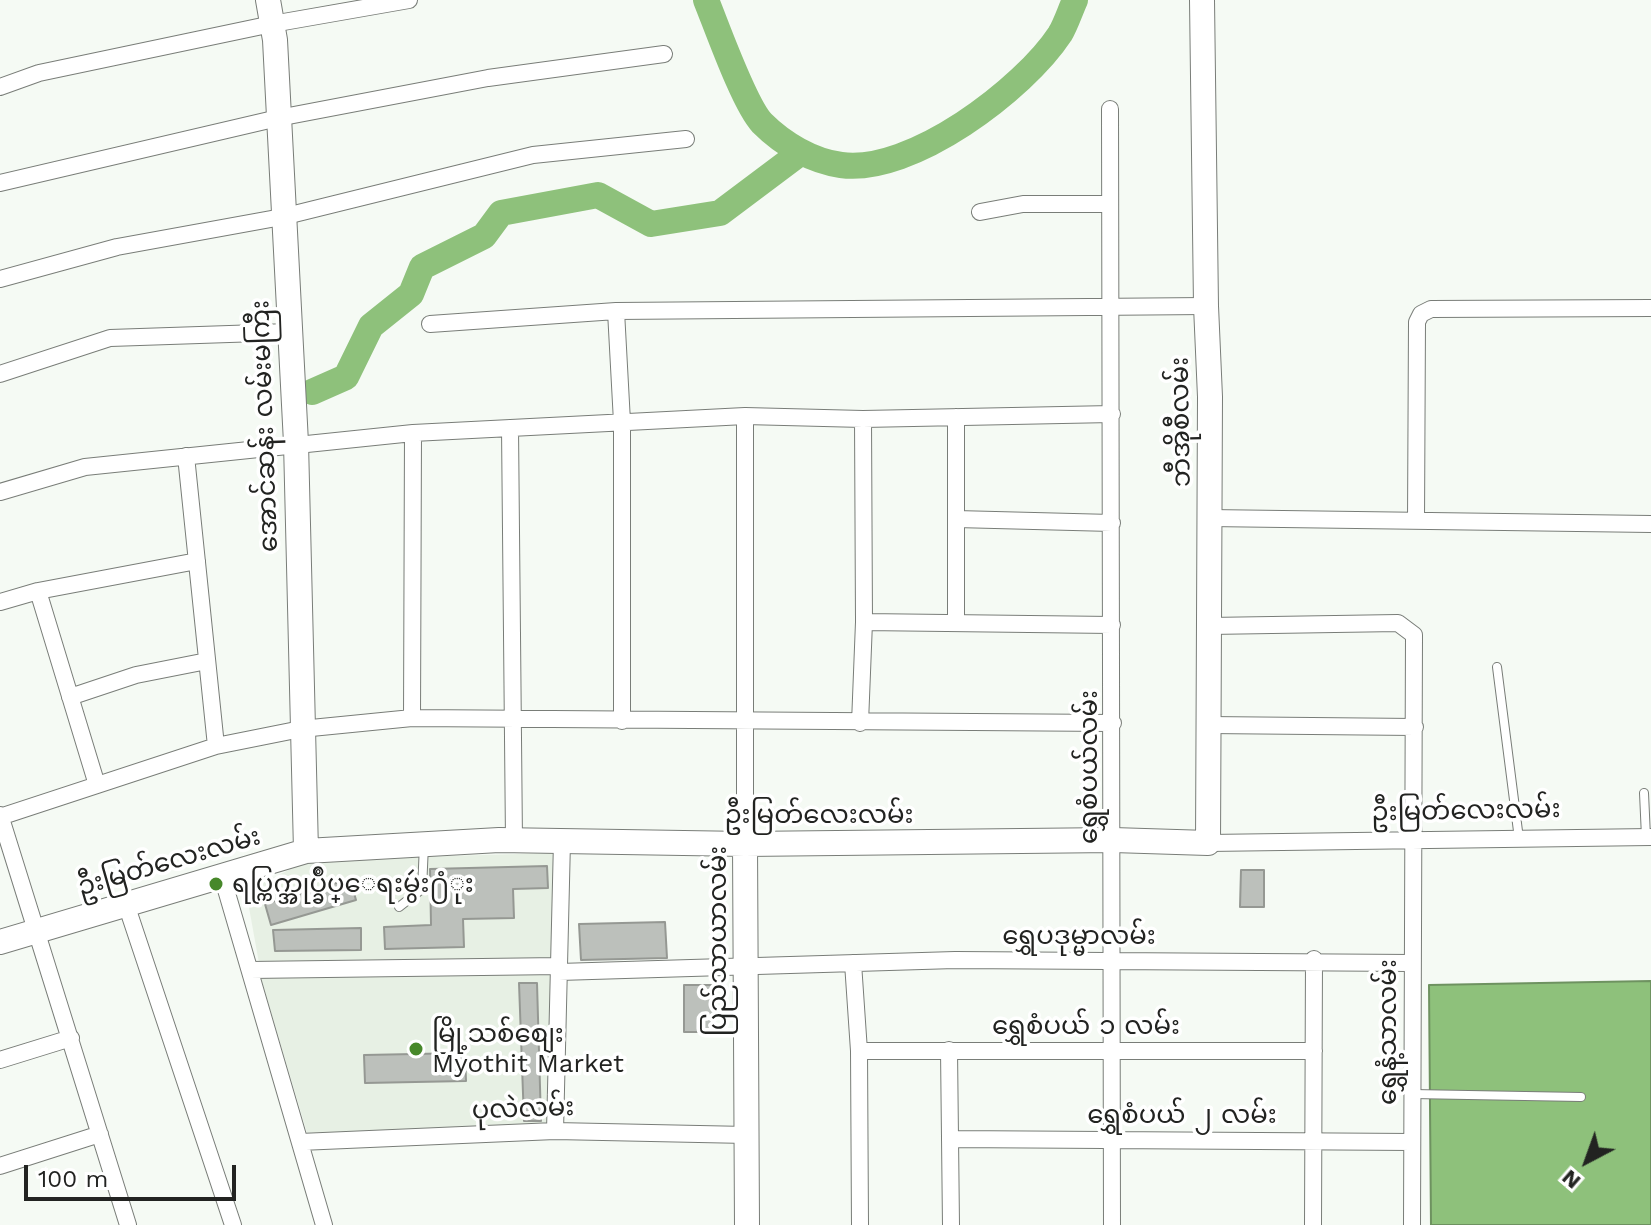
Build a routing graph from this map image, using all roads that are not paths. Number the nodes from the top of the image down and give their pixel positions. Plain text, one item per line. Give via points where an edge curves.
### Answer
1 (409, 0) edge
2 (1202, 0) edge
3 (270, 12) edge
4 (664, 54) dead end
5 (0, 87) edge
6 (1110, 109) dead end
7 (278, 118) junction
8 (686, 139) dead end
9 (0, 183) edge
10 (1110, 204) junction
11 (980, 212) dead end
12 (282, 217) junction
13 (0, 279) edge
14 (1206, 306) junction
15 (1111, 308) junction
16 (1651, 308) edge
17 (616, 311) junction
18 (430, 324) dead end
19 (289, 332) junction
20 (0, 374) edge
21 (1112, 414) junction
22 (745, 416) junction
23 (956, 417) junction
24 (863, 419) junction
25 (622, 422) junction
26 (510, 428) junction
27 (413, 433) junction
28 (296, 443) junction
29 (186, 456) junction
30 (0, 492) edge
31 (1209, 518) junction
32 (956, 519) junction
33 (1416, 521) junction
34 (1112, 523) junction
35 (1651, 524) edge
36 (197, 561) junction
37 (38, 591) junction
38 (0, 602) edge
39 (864, 622) junction
40 (956, 623) junction
41 (1112, 625) junction
42 (1209, 626) junction
43 (207, 661) junction
44 (1497, 667) dead end
45 (70, 697) junction
46 (412, 718) junction
47 (515, 719) junction
48 (622, 721) junction
49 (747, 722) junction
50 (860, 723) junction
51 (1113, 723) junction
52 (1208, 725) junction
53 (1415, 727) junction
54 (301, 729) junction
55 (216, 746) junction
56 (97, 785) junction
57 (1644, 793) dead end
58 (0, 816) edge
59 (1648, 837) edge
60 (1519, 839) junction
61 (1113, 840) junction
62 (1414, 840) junction
63 (514, 841) junction
64 (562, 841) junction
65 (1208, 843) junction
66 (745, 844) junction
67 (424, 845) junction
68 (306, 851) junction
69 (222, 876) junction
70 (126, 904) junction
71 (399, 907) dead end
72 (38, 930) junction
73 (0, 942) edge
74 (1314, 959) junction
75 (1113, 960) junction
76 (853, 963) junction
77 (1412, 963) junction
78 (746, 966) junction
79 (559, 969) junction
80 (250, 970) junction
81 (71, 1038) junction
82 (949, 1050) junction
83 (1114, 1050) junction
84 (859, 1051) junction
85 (1314, 1051) junction
86 (0, 1060) edge
87 (1412, 1094) junction
88 (1581, 1097) dead end
89 (555, 1131) junction
90 (100, 1134) junction
91 (747, 1135) junction
92 (951, 1139) junction
93 (1113, 1139) junction
94 (1313, 1140) junction
95 (300, 1142) junction
96 (1412, 1142) junction
97 (0, 1166) edge
98 (128, 1225) edge
99 (233, 1225) edge
100 (324, 1225) edge
101 (747, 1225) edge
102 (860, 1225) edge
103 (951, 1225) edge
104 (1112, 1225) edge
105 (1313, 1225) edge
106 (1412, 1225) edge

1 - 3 street
2 - 14 main road, ဘီအိုစီလမ်း
3 - 5 street
3 - 7 main road, အောင်ဆန်း လမ်းမကြီး
4 - 7 street via 488,78
6 - 10 street, ရွှေစံပယ်လမ်း
7 - 9 street
7 - 12 main road, အောင်ဆန်း လမ်းမကြီး
8 - 12 street via 533,155
10 - 11 street via 1023,204
10 - 15 street, ရွှေစံပယ်လမ်း
12 - 13 street via 117,247
12 - 19 main road, အောင်ဆန်း လမ်းမကြီး
14 - 15 street
14 - 31 main road, ဘီအိုစီလမ်း
15 - 17 street
15 - 21 street, ရွှေစံပယ်လမ်း
16 - 33 street via 1431,309 1421,314
17 - 18 street
17 - 25 street
19 - 20 street via 110,338
19 - 28 main road, အောင်ဆန်း လမ်းမကြီး
21 - 23 street
21 - 34 street, ရွှေစံပယ်လမ်း
22 - 24 street
22 - 25 street
22 - 49 street, ပြည်သာယာလမ်း
23 - 24 street
23 - 32 street
24 - 39 street
25 - 26 street
25 - 48 street
26 - 27 street
26 - 47 street
27 - 28 street
27 - 46 street
28 - 29 street
28 - 54 main road, အောင်ဆန်း လမ်းမကြီး
29 - 30 street via 85,467
29 - 36 street
31 - 33 street
31 - 42 main road, ဘီအိုစီလမ်း
32 - 34 street
32 - 40 street
33 - 35 street
34 - 41 street, ရွှေစံပယ်လမ်း
36 - 37 street
36 - 43 street
37 - 38 street
37 - 45 street
39 - 40 street
39 - 50 street
40 - 41 street
41 - 51 street, ရွှေစံပယ်လမ်း
42 - 52 main road, ဘီအိုစီလမ်း
42 - 53 street, ရွှေနံ့သာလမ်း via 1398,623 1414,635
43 - 45 street via 136,675
43 - 55 street
44 - 60 lane
45 - 56 street
46 - 47 street
46 - 54 street
47 - 48 street
47 - 63 street
48 - 49 street
49 - 50 street
49 - 66 street, ပြည်သာယာလမ်း
50 - 51 street
51 - 61 street, ရွှေစံပယ်လမ်း
52 - 53 street
52 - 65 main road, ဘီအိုစီလမ်း
53 - 62 street, ရွှေနံ့သာလမ်း
54 - 55 street
54 - 68 main road, အောင်ဆန်း လမ်းမကြီး
55 - 56 street
56 - 58 street
57 - 59 lane
58 - 72 street
59 - 60 street, ဦးမြတ်လေးလမ်း
60 - 62 street, ဦးမြတ်လေးလမ်း
61 - 65 main road, ဦးမြတ်လေးလမ်း
61 - 66 main road, ဦးမြတ်လေးလမ်း
61 - 75 street, ရွှေစံပယ်လမ်း
62 - 65 street, ဦးမြတ်လေးလမ်း
62 - 77 street, ရွှေနံ့သာလမ်း
63 - 64 main road, ဦးမြတ်လေးလမ်း
63 - 67 main road, ဦးမြတ်လေးလမ်း
64 - 66 main road, ဦးမြတ်လေးလမ်း
64 - 79 street
66 - 78 main road, ပြည်သာယာလမ်း
67 - 68 main road, ဦးမြတ်လေးလမ်း
67 - 71 lane via 422,889
68 - 69 main road, ဦးမြတ်လေးလမ်း
69 - 70 main road, ဦးမြတ်လေးလမ်း
69 - 80 street
70 - 72 main road, ဦးမြတ်လေးလမ်း
70 - 99 street
72 - 73 main road, ဦးမြတ်လေးလမ်း
72 - 81 street
74 - 75 street, ရွှေပဒုမ္မာလမ်း
74 - 77 street, ရွှေပဒုမ္မာလမ်း
74 - 85 street
75 - 76 street, ရွှေပဒုမ္မာလမ်း
75 - 83 street, ရွှေစံပယ်လမ်း
76 - 78 street, ရွှေပဒုမ္မာလမ်း
76 - 84 street
77 - 87 street, ရွှေနံ့သာလမ်း
78 - 79 street, ရွှေပဒုမ္မာလမ်း
78 - 91 main road, ပြည်သာယာလမ်း
79 - 80 street, ရွှေပဒုမ္မာလမ်း
79 - 89 street
80 - 95 street
81 - 86 street
81 - 90 street
82 - 83 street, ရွှေစံပယ် ၁ လမ်း
82 - 84 street, ရွှေစံပယ် ၁ လမ်း
82 - 92 street
83 - 85 street, ရွှေစံပယ် ၁ လမ်း
83 - 93 street, ရွှေစံပယ်လမ်း
84 - 102 street
85 - 94 street
87 - 88 lane
87 - 96 street, ရွှေနံ့သာလမ်း
89 - 91 street, ပုလဲလမ်း
89 - 95 street, ပုလဲလမ်း
90 - 97 street
90 - 98 street
91 - 101 main road, ပြည်သာယာလမ်း
92 - 93 street, ရွှေစံပယ် ၂ လမ်း
92 - 103 street
93 - 94 street, ရွှေစံပယ် ၂ လမ်း
93 - 104 street, ရွှေစံပယ်လမ်း
94 - 96 street, ရွှေစံပယ် ၂ လမ်း
94 - 105 street
95 - 100 street
96 - 106 street, ရွှေနံ့သာလမ်း

